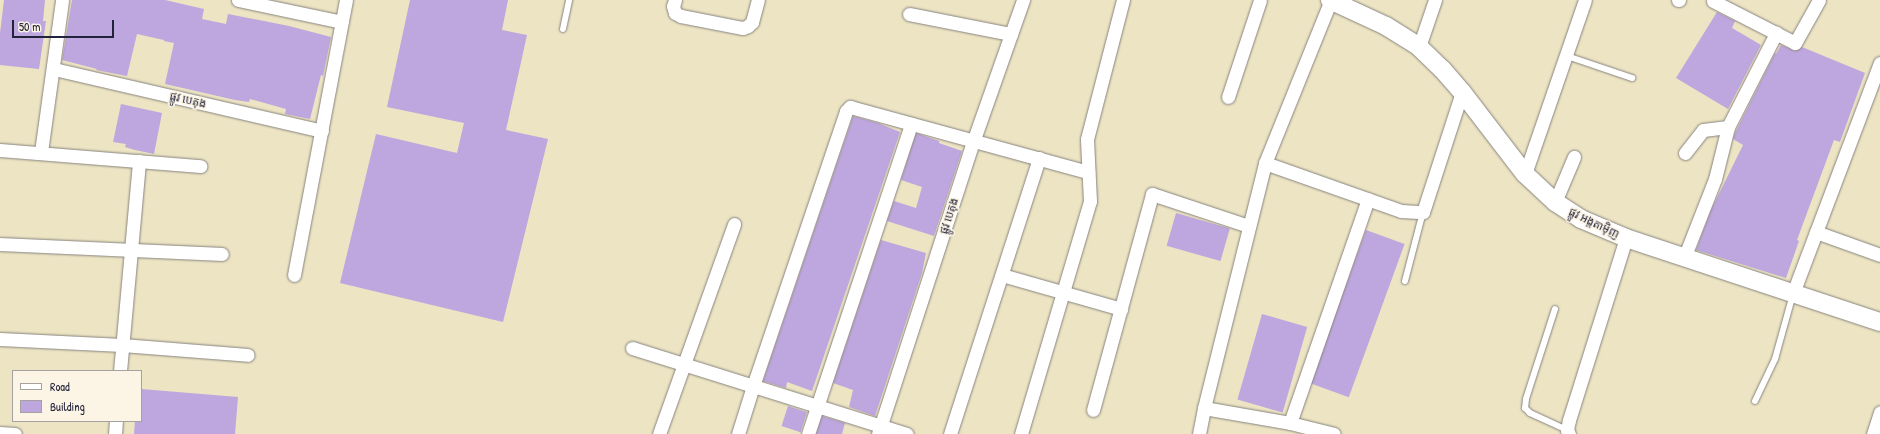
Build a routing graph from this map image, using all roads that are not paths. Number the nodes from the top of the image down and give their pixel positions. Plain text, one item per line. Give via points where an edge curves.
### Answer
1 (62, 0) edge
2 (238, 0) edge
3 (346, 0) edge
4 (569, 0) edge
5 (675, 0) edge
6 (758, 0) edge
7 (1023, 0) edge
8 (1123, 0) edge
9 (1260, 0) edge
10 (1330, 0) edge
11 (1435, 0) edge
12 (1585, 0) edge
13 (1818, 0) edge
14 (1713, 1) dead end
15 (909, 14) dead end
16 (342, 22) junction
17 (563, 29) dead end
18 (1776, 33) junction
19 (1011, 34) junction
20 (1419, 47) junction
21 (1567, 56) junction
22 (1880, 63) edge
23 (54, 69) junction
24 (1632, 78) dead end
25 (1462, 92) junction
26 (1228, 97) dead end
27 (911, 124) junction
28 (1728, 127) junction
29 (322, 130) junction
30 (973, 142) junction
31 (0, 150) edge
32 (41, 152) junction
33 (1685, 153) dead end
34 (1039, 158) junction
35 (1574, 158) dead end
36 (139, 161) junction
37 (1265, 163) junction
38 (200, 166) dead end
39 (1088, 172) junction
40 (1525, 174) junction
41 (1368, 199) junction
42 (1555, 202) junction
43 (1423, 212) junction
44 (734, 224) dead end
45 (1250, 226) junction
46 (1816, 232) junction
47 (1626, 238) junction
48 (0, 244) edge
49 (131, 250) junction
50 (222, 254) dead end
51 (1880, 255) edge
52 (1684, 258) junction
53 (294, 275) dead end
54 (1002, 275) junction
55 (1405, 281) dead end
56 (1063, 292) junction
57 (1793, 293) junction
58 (1555, 308) dead end
59 (1121, 309) junction
60 (1880, 322) edge
61 (0, 338) edge
62 (122, 345) junction
63 (632, 348) dead end
64 (248, 355) dead end
65 (684, 364) junction
66 (120, 370) edge
67 (753, 386) junction
68 (1755, 402) dead end
69 (817, 406) junction
70 (1204, 408) junction
71 (1093, 410) dead end
72 (1880, 412) edge
73 (116, 422) edge
74 (1293, 427) edge
75 (879, 430) edge
76 (1568, 432) edge
77 (0, 433) edge
78 (15, 434) edge
79 (115, 434) edge
80 (659, 434) edge
81 (738, 434) edge
82 (808, 434) edge
83 (908, 434) edge
84 (950, 434) edge
85 (1021, 434) edge
86 (1199, 434) edge
87 (1334, 434) edge
88 (1873, 434) edge

1 - 23 street
2 - 16 street
3 - 16 street
4 - 17 lane
5 - 6 street via 675,13 681,16 743,28 752,22
7 - 19 street, ផ្លូវ បេតុង
8 - 39 street via 1087,139
9 - 26 street
10 - 20 street, ផ្លូវ អង្តតាម៉ិញ via 1386,26
10 - 37 street
11 - 20 street
12 - 21 street
13 - 18 street via 1795,43
14 - 18 street
15 - 19 street
16 - 29 street
18 - 28 street
19 - 30 street, ផ្លូវ បេតុង
20 - 25 street, ផ្លូវ អង្តតាម៉ិញ
21 - 24 lane
21 - 40 street
22 - 46 street
23 - 29 street, ផ្លូវ បេតុង
23 - 32 street
25 - 40 street, ផ្លូវ អង្តតាម៉ិញ
25 - 43 street
27 - 30 street
27 - 67 street via 854,107 846,111
27 - 69 street
28 - 33 street via 1703,130
28 - 52 street via 1715,179
29 - 53 street
30 - 34 street
30 - 75 street, ផ្លូវ បេតុង
31 - 32 street
32 - 36 street
34 - 39 street
34 - 54 street
35 - 42 street
36 - 38 street
36 - 49 street
37 - 41 street
37 - 45 street
39 - 56 street via 1090,200
40 - 42 street, ផ្លូវ អង្តតាម៉ិញ
41 - 43 street via 1401,211
41 - 74 street
42 - 47 street, ផ្លូវ អង្តតាម៉ិញ via 1580,219
43 - 55 lane
44 - 65 street
45 - 59 street via 1152,194
45 - 70 street
46 - 51 street
46 - 57 street
47 - 52 street, ផ្លូវ អង្តតាម៉ិញ
47 - 76 street via 1569,420
48 - 49 street
49 - 50 street
49 - 62 street
52 - 57 street, ផ្លូវ អង្តតាម៉ិញ
54 - 56 street
54 - 84 street
56 - 59 street
56 - 85 street
57 - 60 street, ផ្លូវ អង្តតាម៉ិញ
57 - 68 lane via 1775,359
58 - 76 lane via 1525,408
59 - 71 street
61 - 62 street
62 - 64 street
62 - 66 street
63 - 65 street
65 - 67 street
65 - 80 street
67 - 69 street
67 - 81 street
69 - 75 street
69 - 82 street
70 - 74 street
70 - 86 street
72 - 88 street
73 - 79 street
74 - 87 street
75 - 83 street
77 - 78 street

